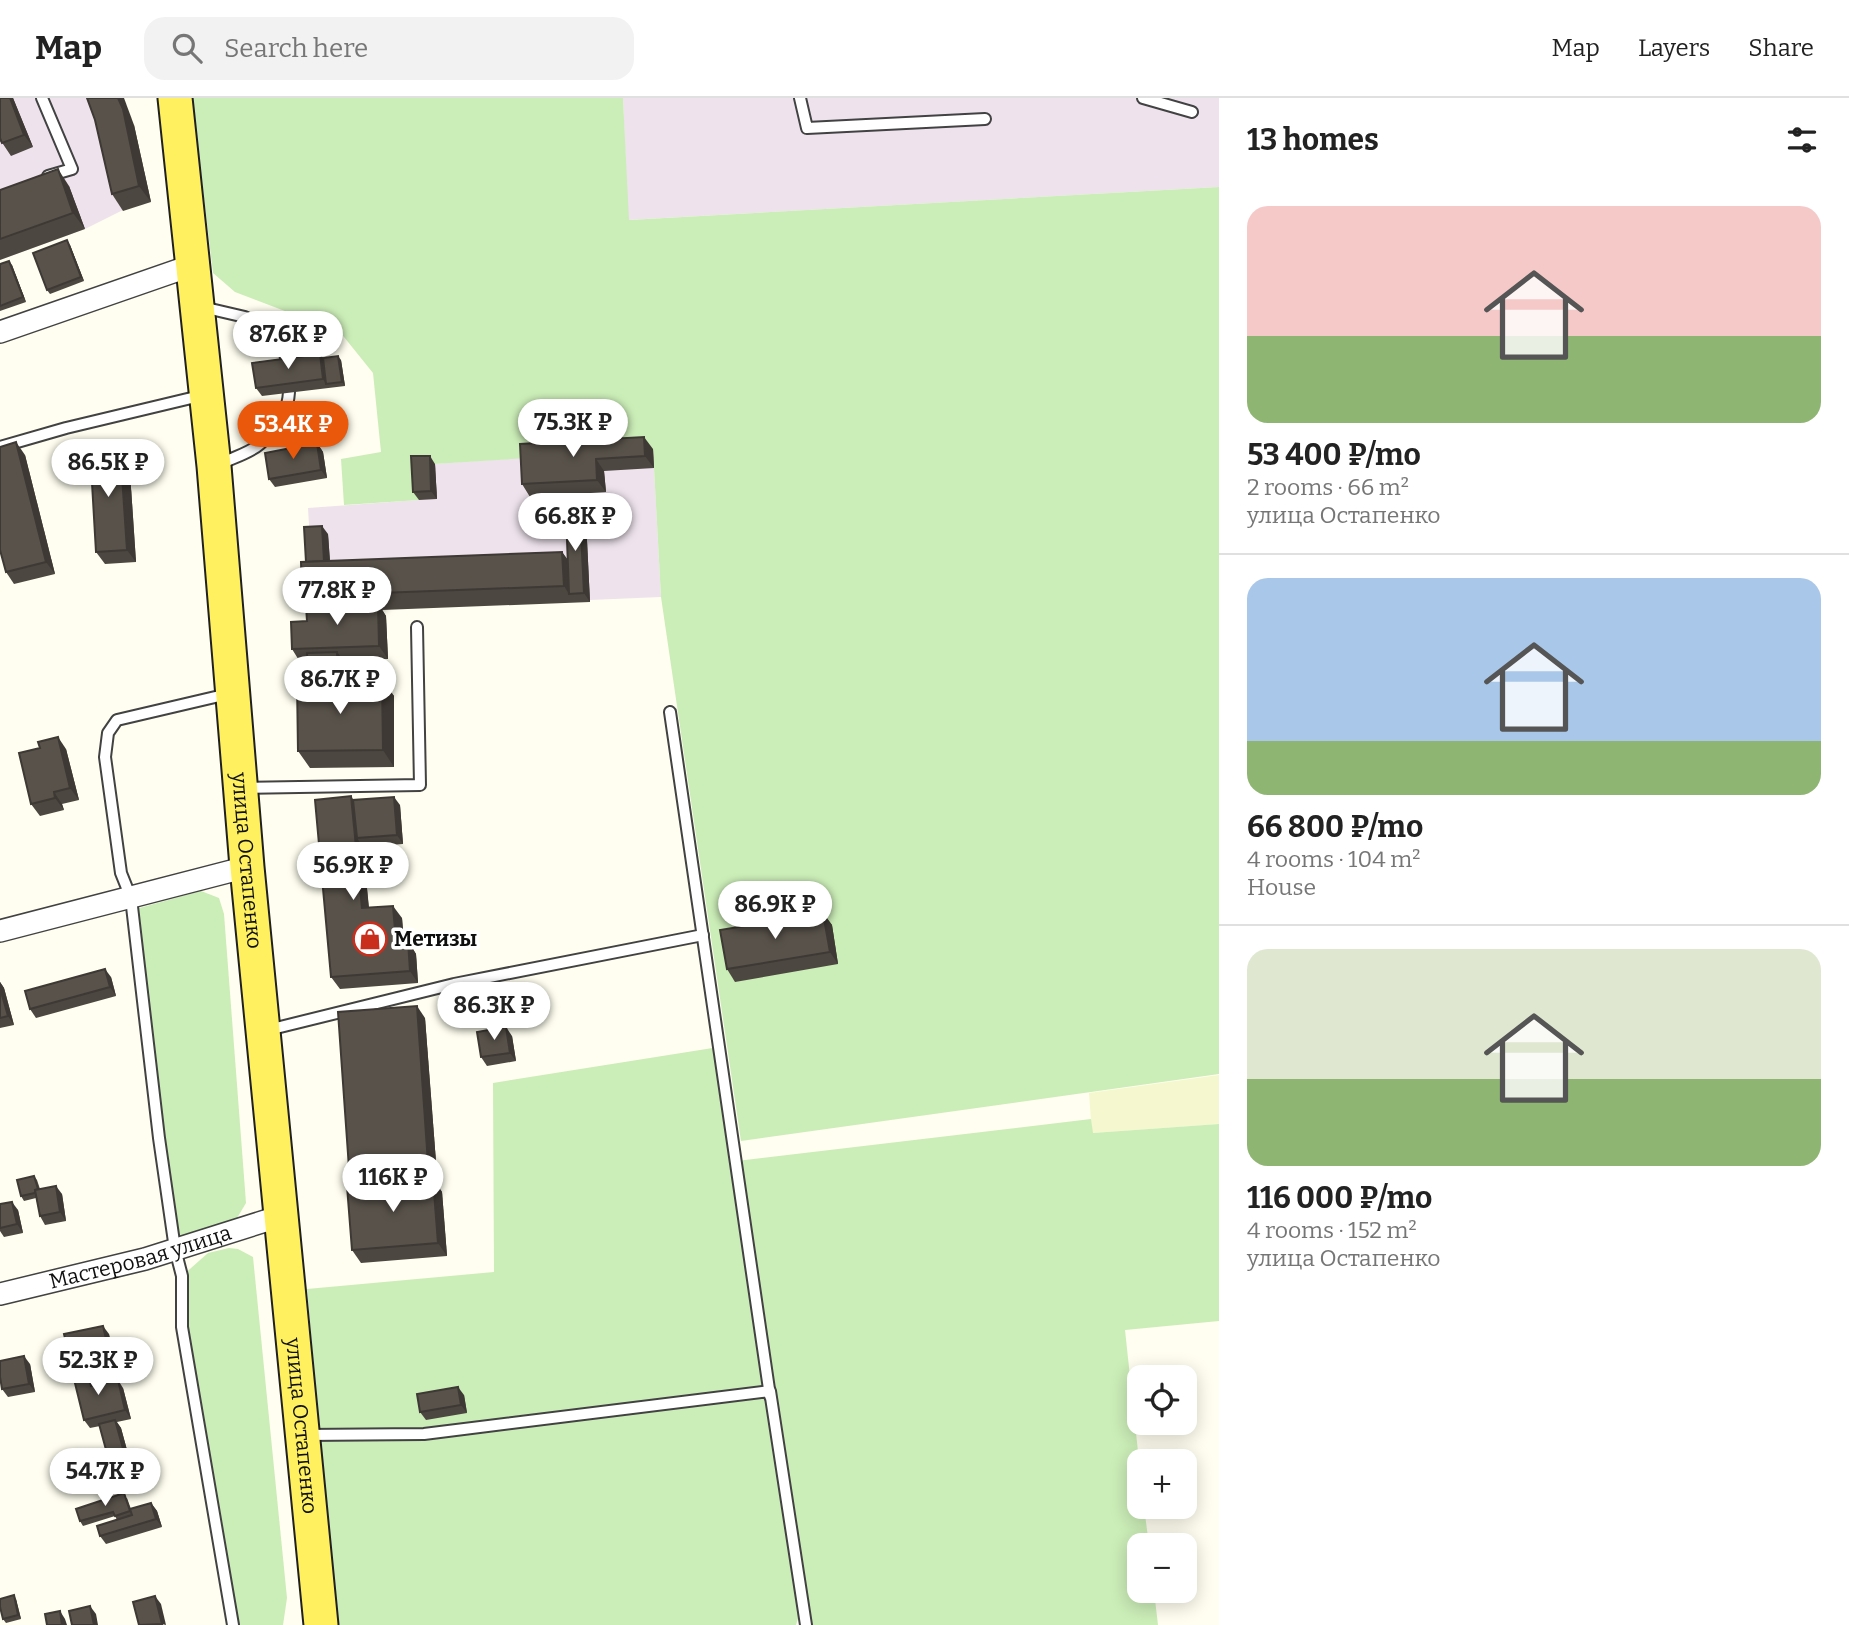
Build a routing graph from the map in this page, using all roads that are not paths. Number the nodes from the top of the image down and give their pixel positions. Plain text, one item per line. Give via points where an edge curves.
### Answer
1 (42, 98) edge
2 (175, 98) edge
3 (800, 98) edge
4 (1143, 98) edge
5 (1192, 112) dead end
6 (985, 119) dead end
7 (36, 180) edge
8 (194, 265) junction
9 (197, 305) junction
10 (0, 332) edge
11 (206, 395) junction
12 (0, 447) edge
13 (214, 466) junction
14 (417, 627) dead end
15 (232, 694) junction
16 (670, 712) dead end
17 (240, 788) junction
18 (247, 867) junction
19 (131, 898) junction
20 (0, 931) edge
21 (703, 935) junction
22 (263, 1032) junction
23 (281, 1216) junction
24 (175, 1249) junction
25 (0, 1294) edge
26 (770, 1396) junction
27 (302, 1435) junction
28 (233, 1625) edge
29 (321, 1625) edge
30 (806, 1625) edge

1 - 7 lane via 72,169
2 - 8 main road, улица Остапенко
3 - 6 lane via 807,128
4 - 5 lane
8 - 9 main road, улица Остапенко
8 - 10 street
9 - 11 main road, улица Остапенко
9 - 13 lane via 245,317 283,343 290,378 287,413 259,445
11 - 12 lane
11 - 13 main road, улица Остапенко
13 - 15 main road, улица Остапенко
14 - 17 lane via 419,785
15 - 17 main road, улица Остапенко
15 - 19 lane via 117,720 108,733 105,757 117,850
16 - 21 lane
17 - 18 main road, улица Остапенко
18 - 19 street
18 - 22 main road, улица Остапенко
19 - 20 street
19 - 24 lane
21 - 22 lane via 454,984
21 - 26 lane
22 - 23 main road, улица Остапенко
23 - 24 street, Мастеровая улица
23 - 27 main road, улица Остапенко
24 - 25 street, Мастеровая улица
24 - 28 lane via 182,1276 182,1327
26 - 27 lane via 770,1391 424,1434
26 - 30 lane
27 - 29 main road, улица Остапенко

